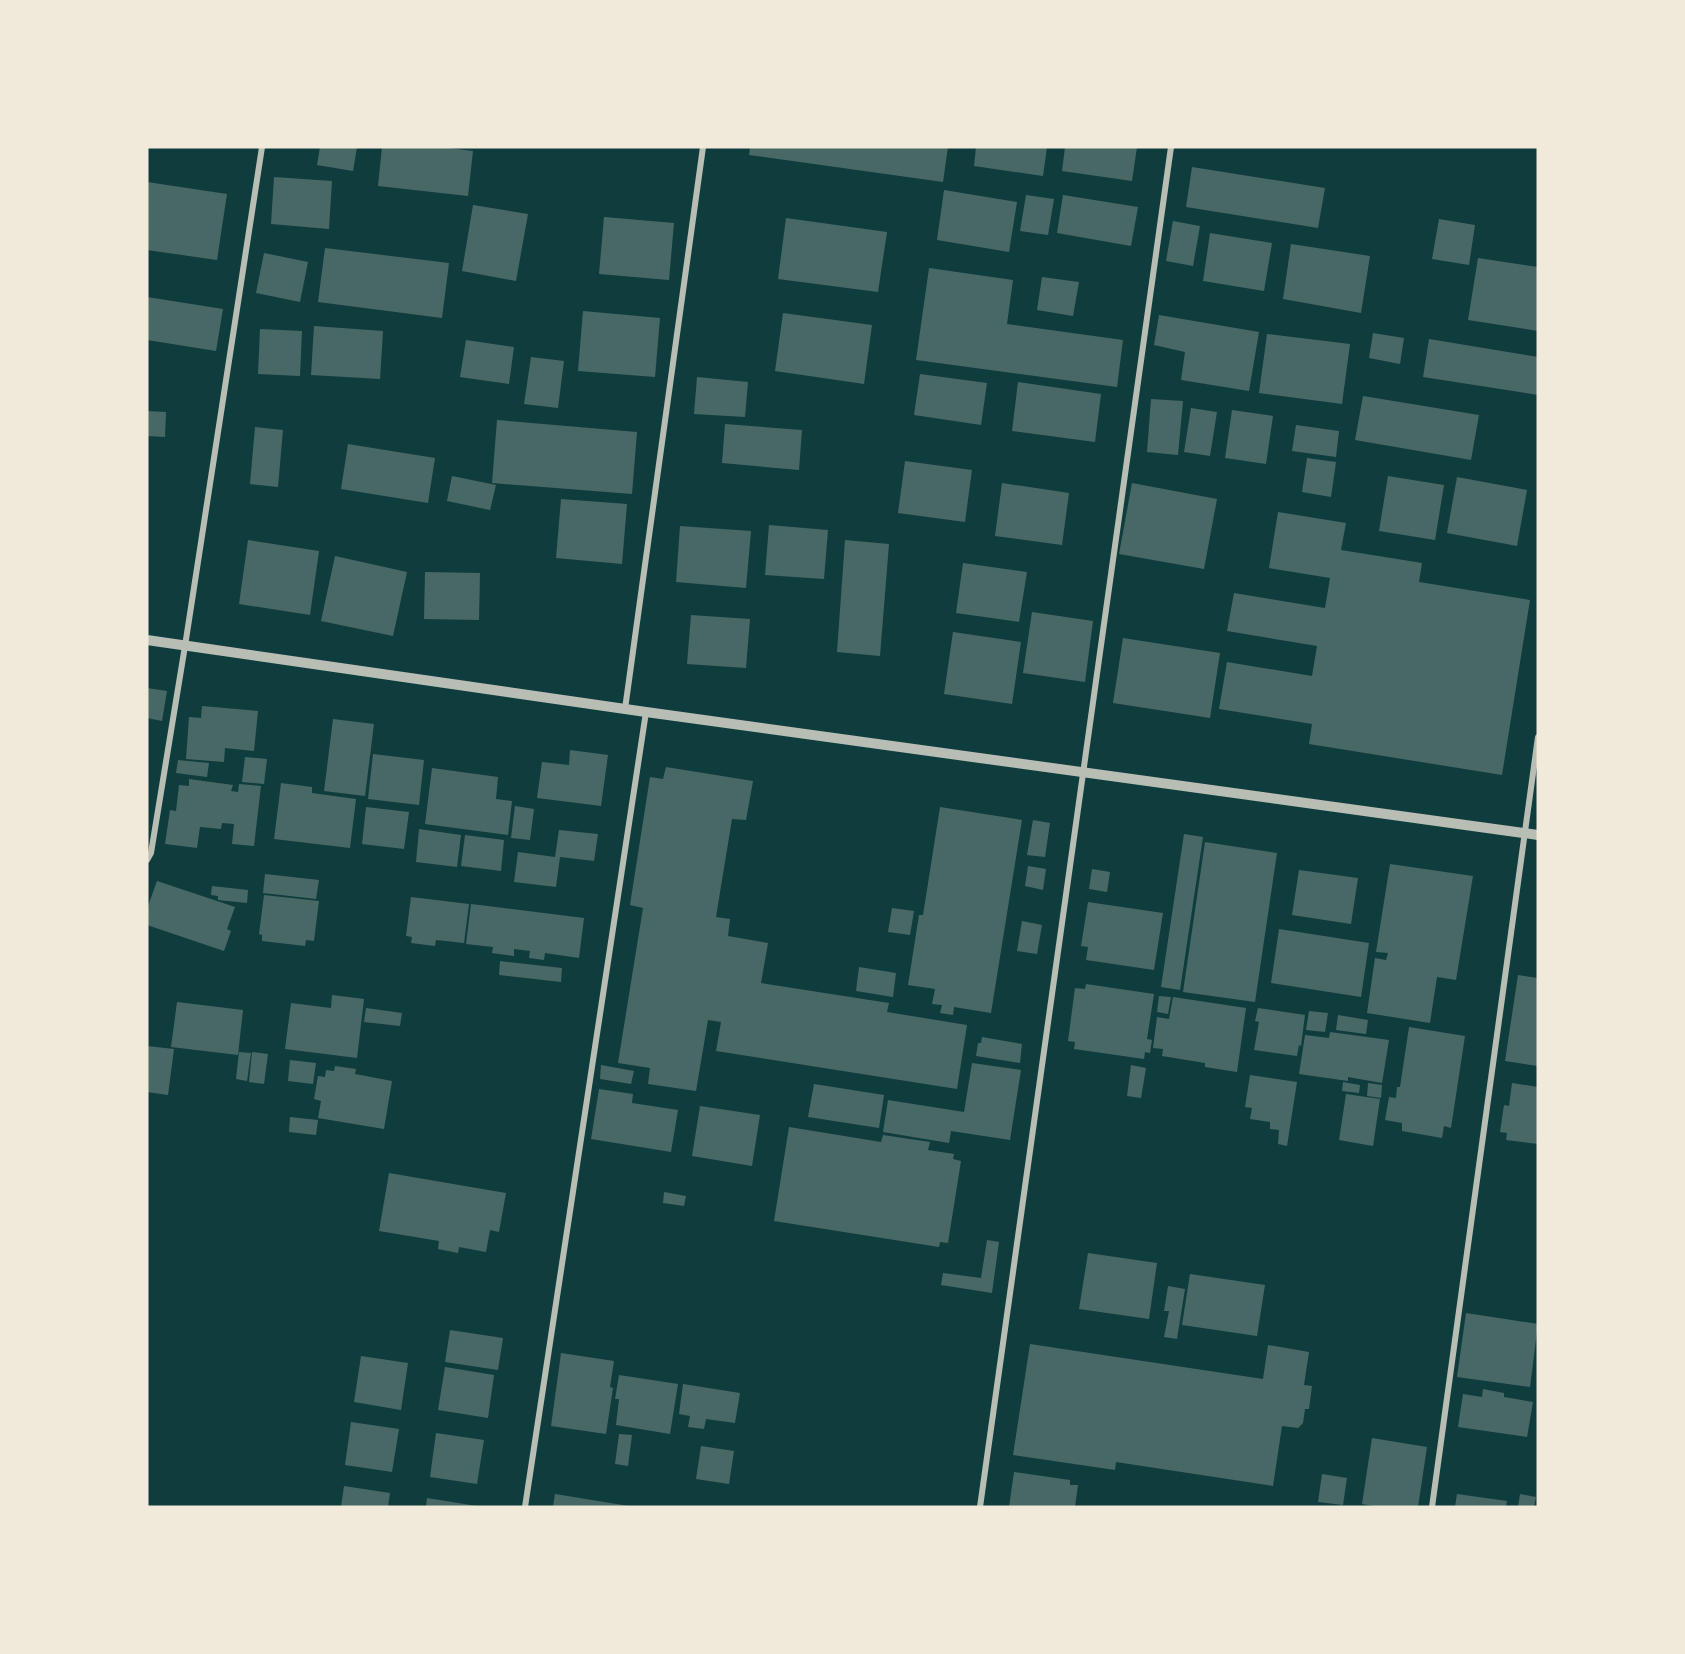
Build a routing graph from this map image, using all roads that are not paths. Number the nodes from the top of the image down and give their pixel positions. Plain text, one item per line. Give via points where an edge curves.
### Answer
1 (262, 147) edge
2 (703, 147) edge
3 (1171, 147) edge
4 (147, 640) edge
5 (185, 646) junction
6 (625, 709) junction
7 (646, 712) junction
8 (1538, 736) edge
9 (1085, 771) junction
10 (1524, 833) junction
11 (1538, 835) edge
12 (147, 860) edge
13 (525, 1507) edge
14 (980, 1507) edge
15 (1432, 1507) edge

1 - 5 street
2 - 6 street
3 - 9 street
4 - 5 street
5 - 6 street
5 - 12 street
6 - 7 street
7 - 9 street
7 - 13 street
8 - 10 street
9 - 10 street
9 - 14 street
10 - 11 street
10 - 15 street

